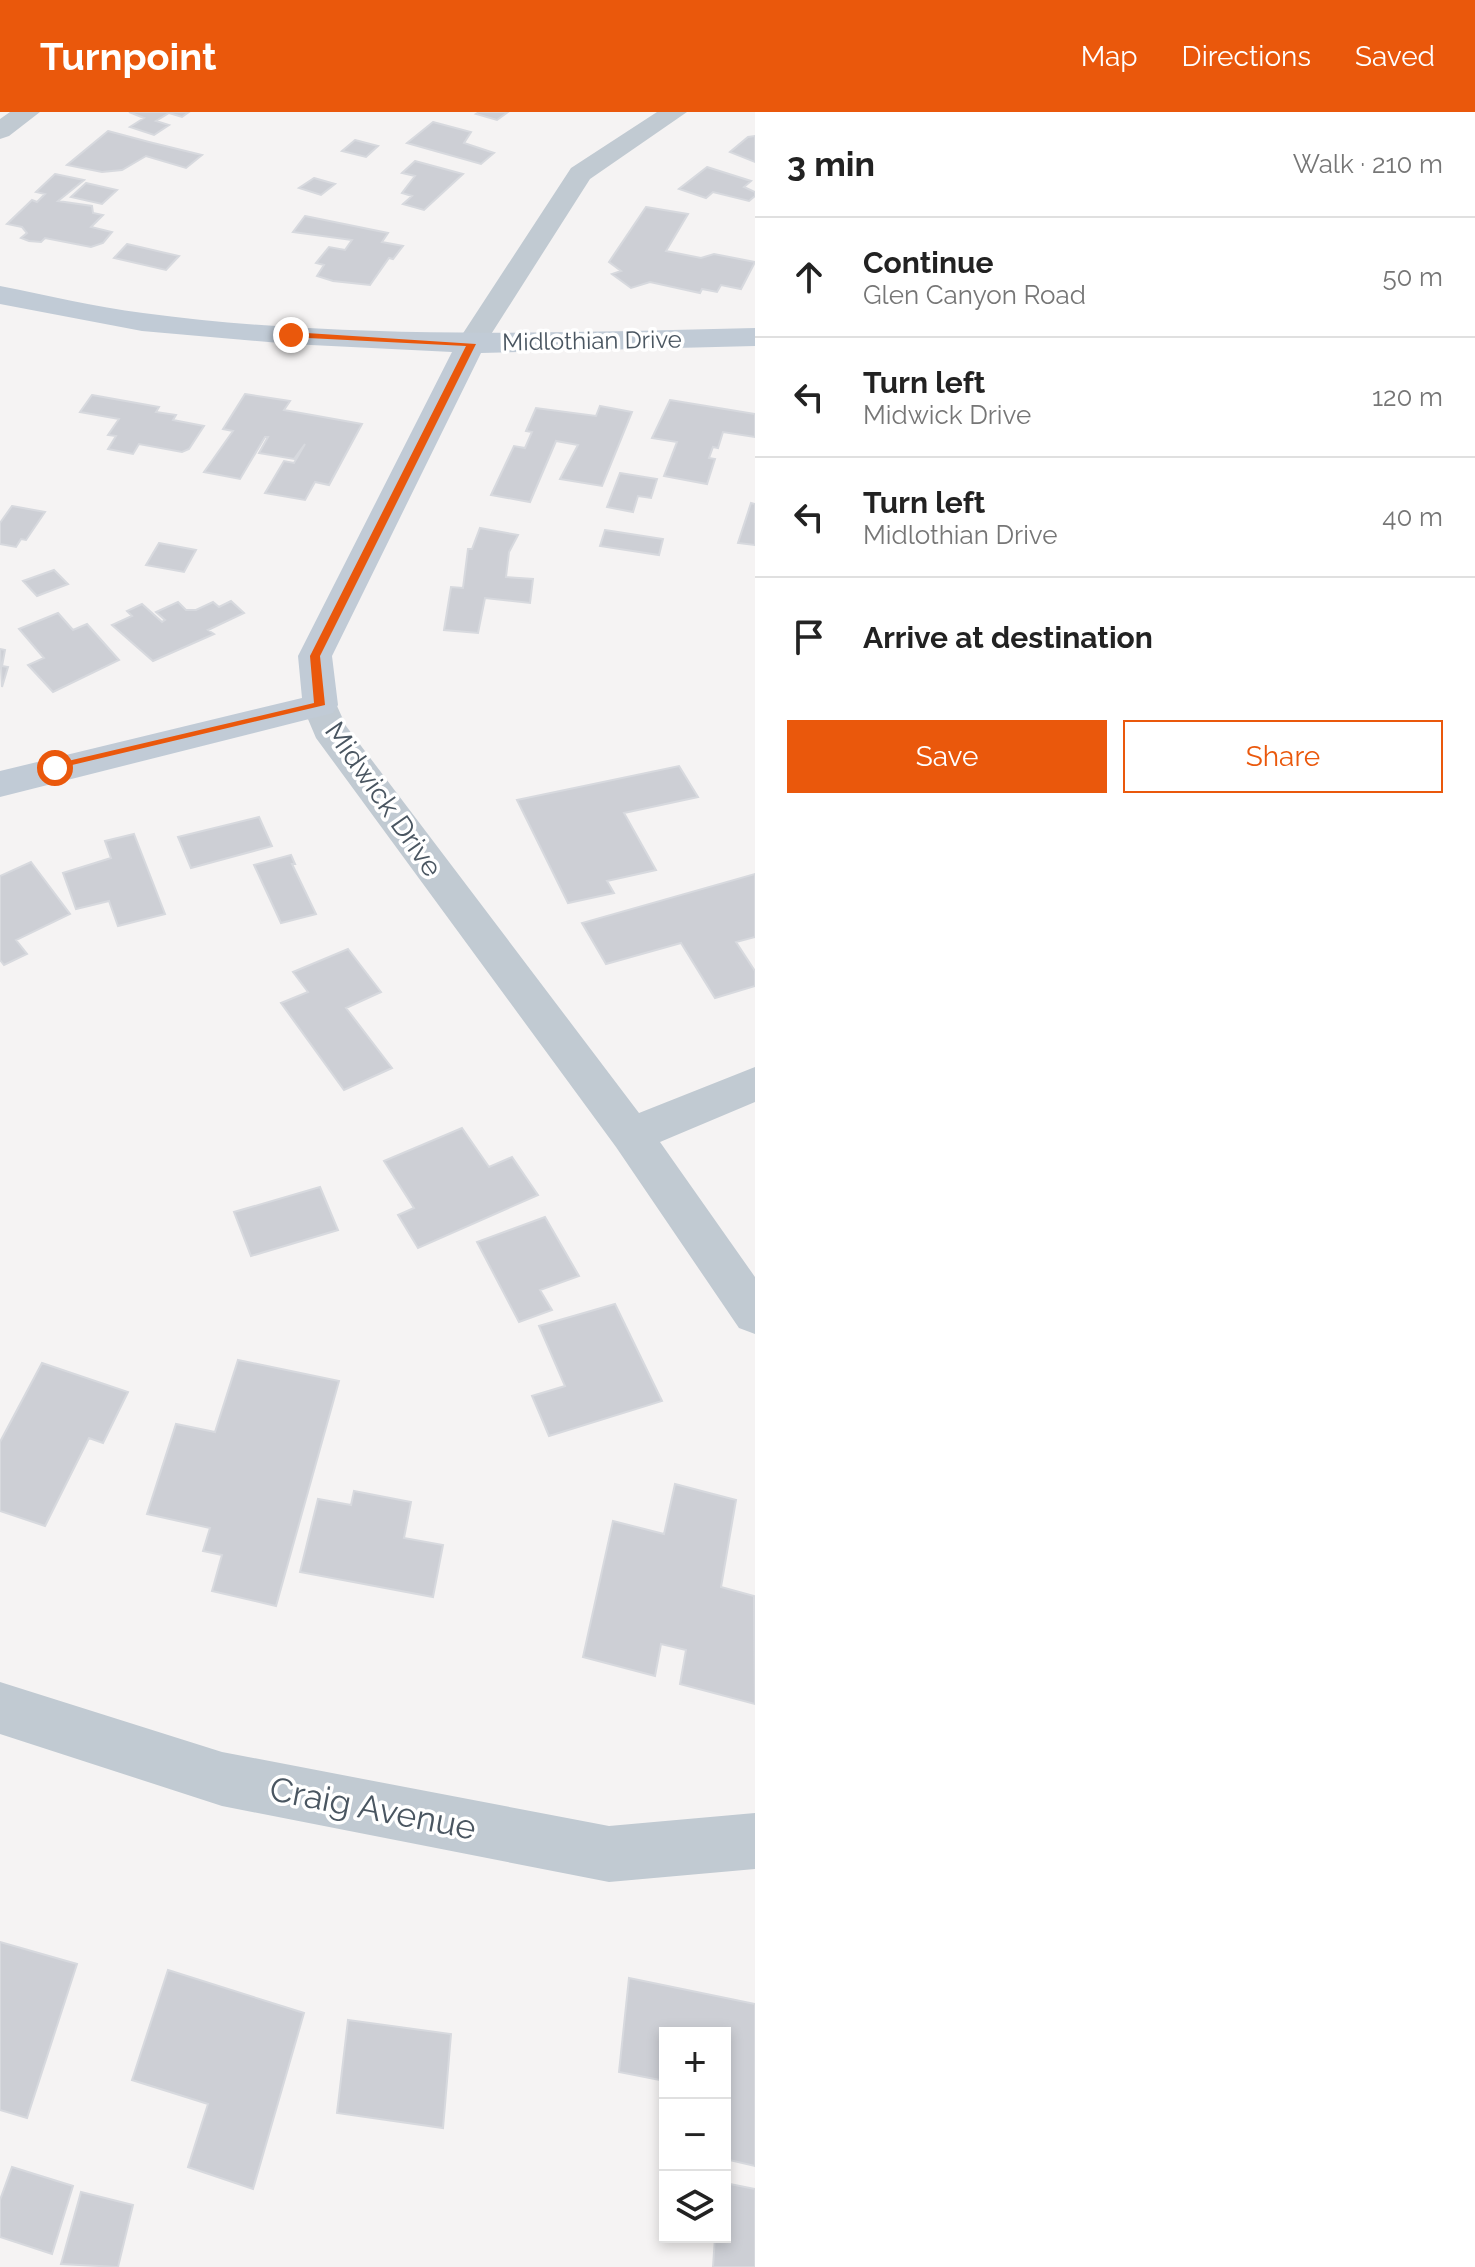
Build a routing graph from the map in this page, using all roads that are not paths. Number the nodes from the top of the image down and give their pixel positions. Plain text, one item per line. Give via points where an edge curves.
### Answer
1 (27, 112) edge
2 (674, 112) edge
3 (0, 131) edge
4 (0, 295) edge
5 (755, 337) edge
6 (471, 344) junction
7 (320, 705) junction
8 (0, 784) edge
9 (755, 1084) edge
10 (631, 1135) junction
11 (755, 1314) edge
12 (0, 1708) edge
13 (755, 1841) edge

1 - 3 street
2 - 6 street, Midwick Drive via 580,174
4 - 6 street, Midlothian Drive via 142,322
5 - 6 street, Midlothian Drive
6 - 7 street, Midwick Drive via 315,656
7 - 8 street
7 - 10 street, Midwick Drive via 329,729
9 - 10 street
10 - 11 street, Midwick Drive
12 - 13 street, Craig Avenue via 222,1779 609,1854

